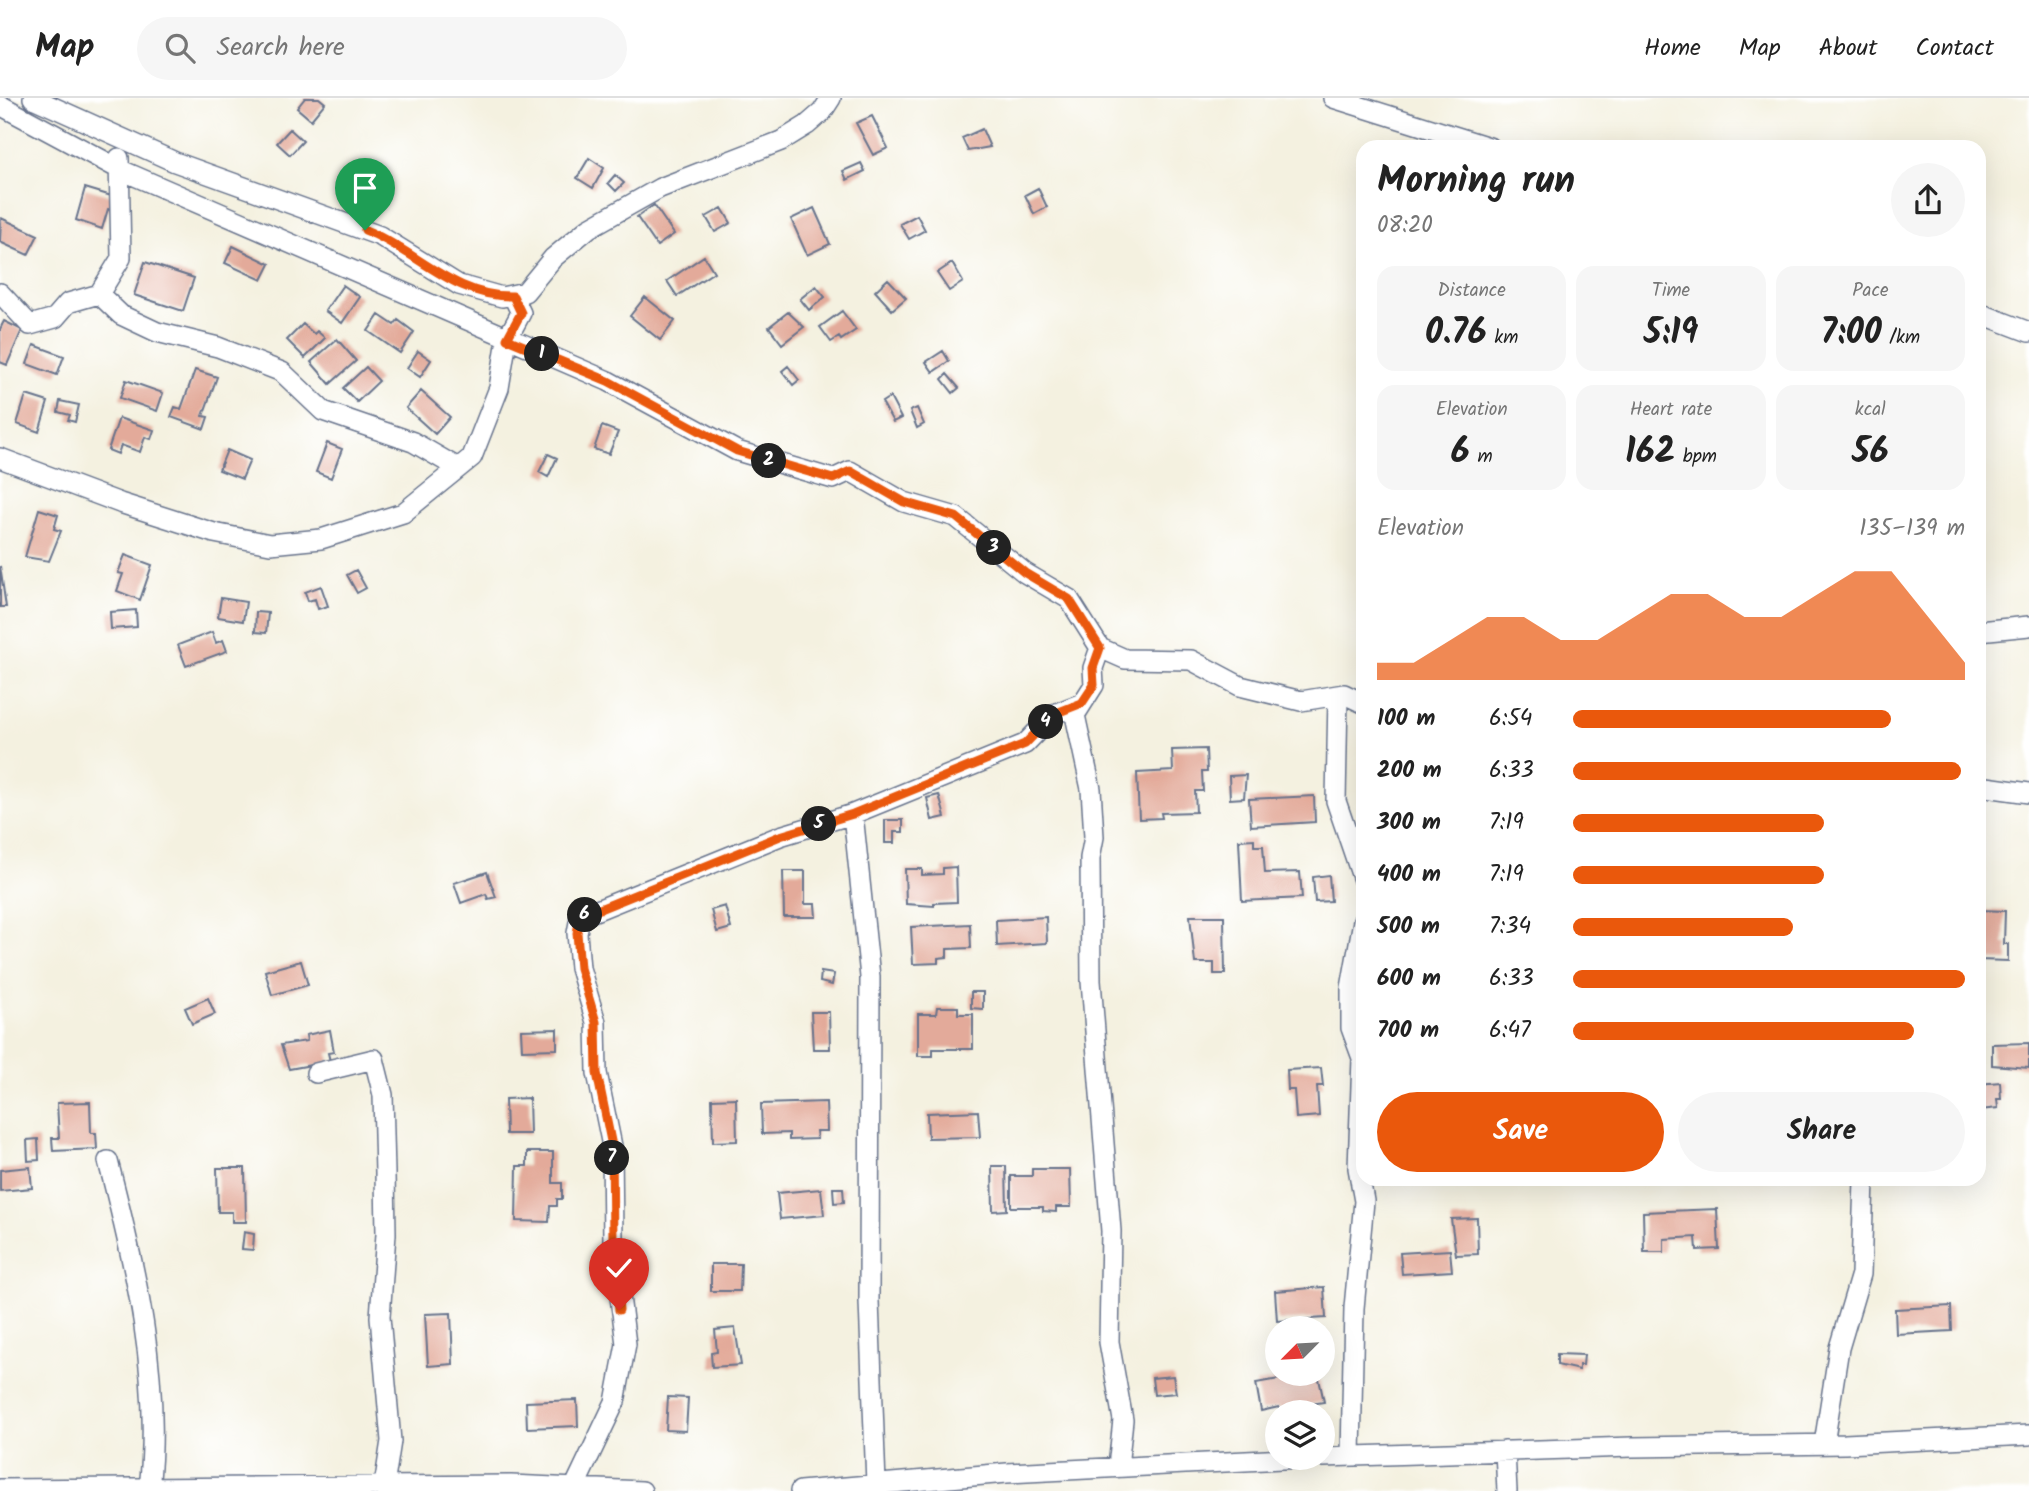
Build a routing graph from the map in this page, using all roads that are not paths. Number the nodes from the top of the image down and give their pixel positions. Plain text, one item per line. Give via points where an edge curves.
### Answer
1 (33, 98) edge
2 (831, 98) edge
3 (1333, 98) edge
4 (0, 105) edge
5 (114, 136) junction
6 (1467, 140) edge
7 (121, 170) junction
8 (0, 293) edge
9 (99, 294) junction
10 (513, 296) junction
11 (1986, 316) edge
12 (2029, 332) edge
13 (507, 339) junction
14 (0, 458) edge
15 (458, 468) junction
16 (2029, 626) edge
17 (1986, 630) edge
18 (1100, 648) junction
19 (1338, 695) junction
20 (1356, 700) edge
21 (1082, 703) junction
22 (1986, 787) edge
23 (2029, 793) edge
24 (853, 814) junction
25 (1356, 860) edge
26 (1356, 960) edge
27 (1356, 1042) edge
28 (316, 1073) dead end
29 (108, 1161) dead end
30 (1361, 1186) edge
31 (1864, 1186) edge
32 (2027, 1434) edge
33 (1824, 1444) junction
34 (1505, 1451) junction
35 (1351, 1455) junction
36 (1335, 1456) edge
37 (1265, 1460) edge
38 (1118, 1467) junction
39 (876, 1484) junction
40 (968, 1484) edge
41 (384, 1486) junction
42 (149, 1488) junction
43 (511, 1488) edge
44 (574, 1488) junction
45 (0, 1489) edge
46 (642, 1491) edge
47 (800, 1491) edge
48 (1507, 1491) edge

1 - 5 street
2 - 10 street via 807,125 781,141 660,188 589,228 553,258 535,284
3 - 6 street
4 - 7 street
5 - 7 street
5 - 10 street via 380,236 459,285
7 - 9 street via 121,258
7 - 13 street
8 - 9 street via 30,325 55,318 68,303
9 - 15 street via 121,315 157,332 218,347 282,372 323,411 413,442
10 - 13 street via 521,313
11 - 12 street
13 - 15 street via 499,388 472,457
13 - 18 street via 608,381 737,451 833,479 850,471 904,502 956,517 1025,573 1069,599
14 - 15 street via 214,533 270,544 321,539 403,513
16 - 17 street
18 - 19 street via 1125,659 1191,660 1240,685 1301,701
18 - 21 street via 1093,668 1094,685
19 - 20 street
19 - 25 street via 1336,801
21 - 24 street via 1054,714 1025,744
21 - 38 street via 1075,715 1091,789 1094,837 1090,858 1091,981 1111,1231 1109,1342 1123,1420
22 - 23 street
24 - 39 street via 870,977 869,1301
24 - 44 street via 780,836 580,917 580,968 596,1022 597,1073 612,1146 613,1241 626,1344 615,1402
26 - 27 street via 1351,1028
28 - 41 street via 374,1059 383,1095 386,1234 380,1317 391,1441
29 - 42 street via 144,1323 153,1455
30 - 35 street
31 - 33 street via 1861,1274 1839,1348
32 - 33 street
33 - 34 street
34 - 35 street
34 - 48 street
35 - 36 street
37 - 38 street
38 - 40 street
39 - 40 street
39 - 47 street
41 - 42 street
41 - 43 street
42 - 45 street
43 - 44 street
44 - 46 street

